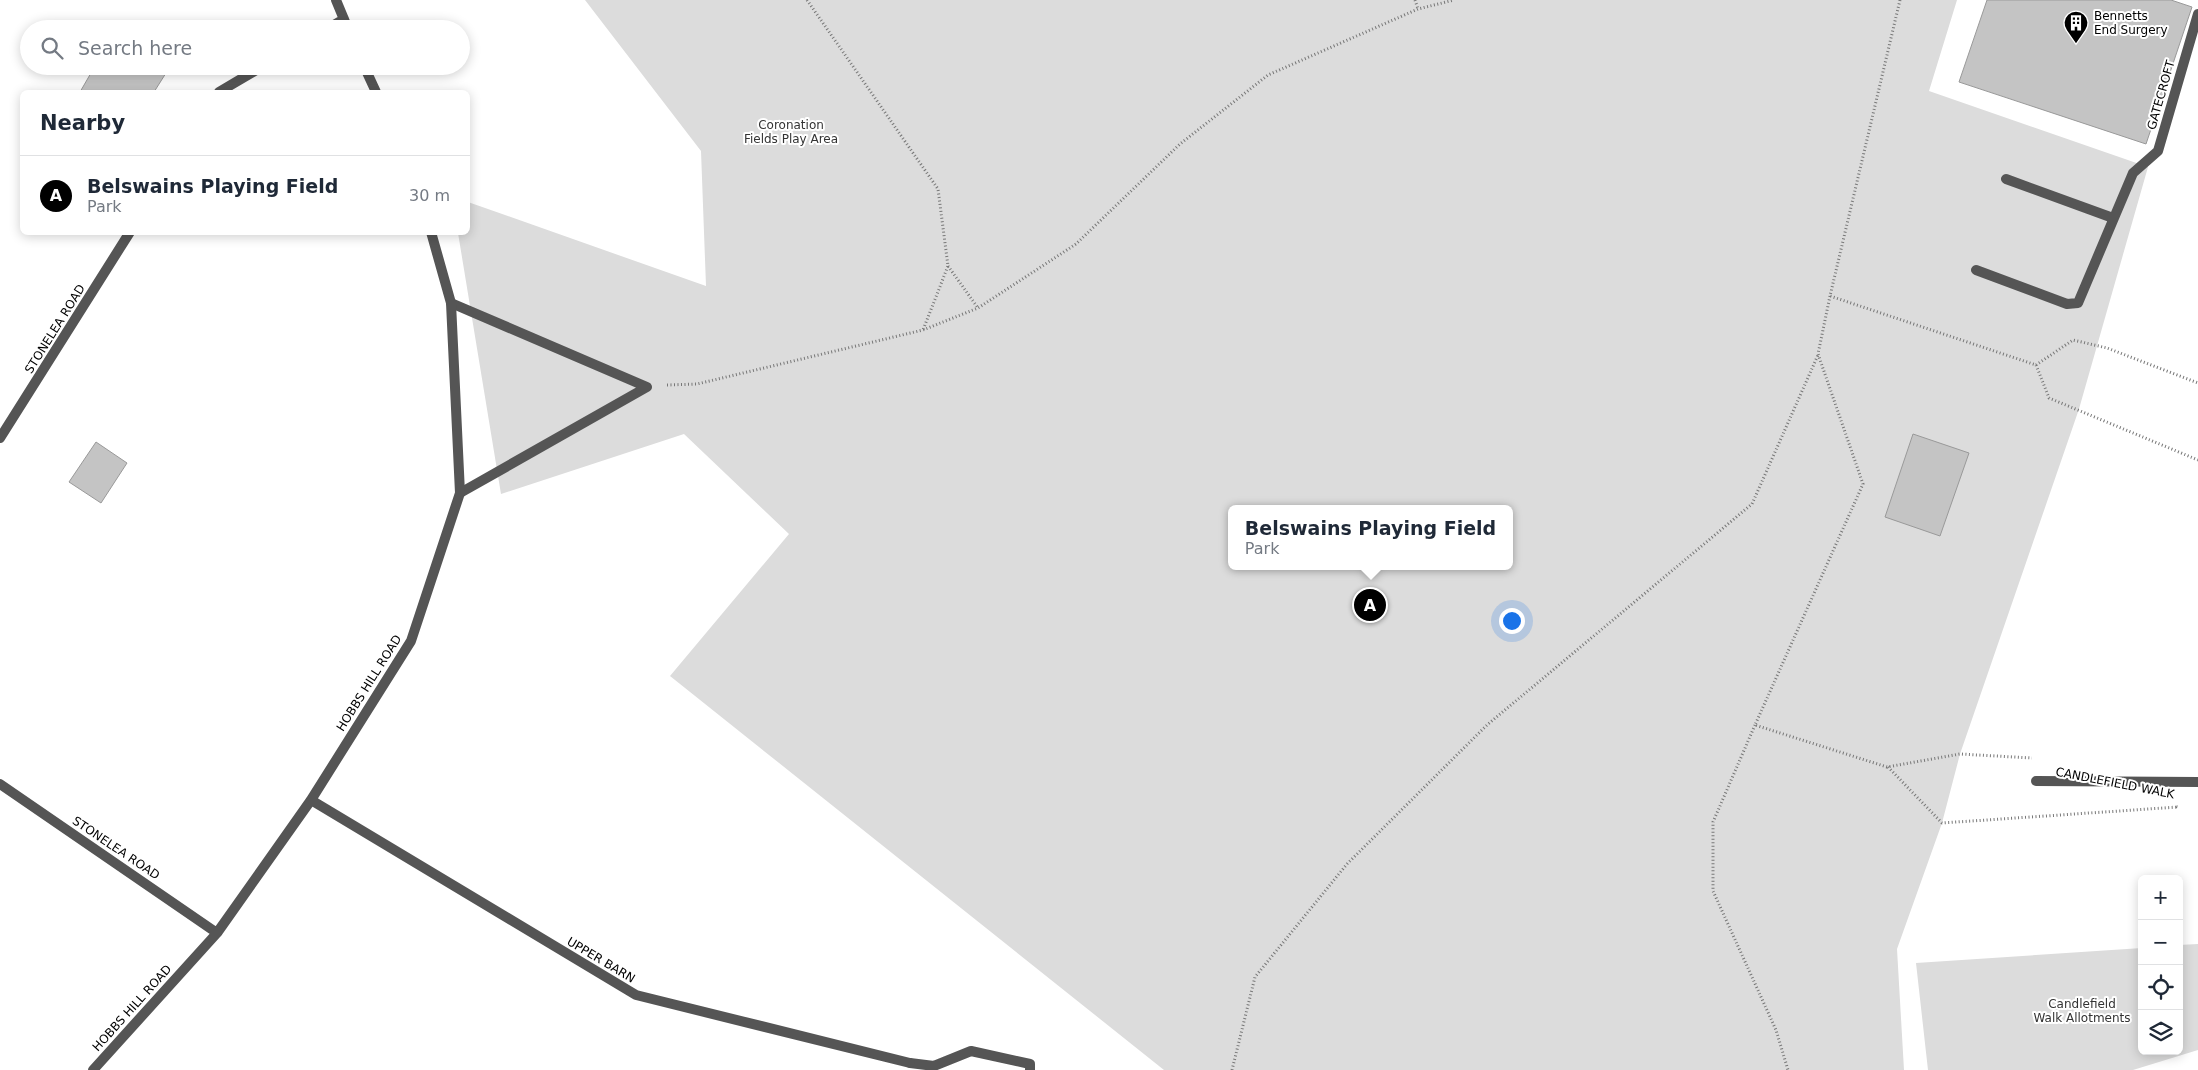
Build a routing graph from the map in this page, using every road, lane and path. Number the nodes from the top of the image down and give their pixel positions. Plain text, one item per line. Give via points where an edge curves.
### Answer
1 (336, 0) edge
2 (807, 0) edge
3 (1415, 0) edge
4 (1454, 0) edge
5 (1900, 0) edge
6 (1418, 9) junction
7 (2198, 14) edge
8 (344, 19) edge
9 (248, 75) edge
10 (368, 75) edge
11 (222, 90) edge
12 (375, 90) edge
13 (2006, 179) dead end
14 (2113, 218) junction
15 (128, 235) edge
16 (432, 235) edge
17 (948, 266) junction
18 (1976, 270) dead end
19 (1830, 296) junction
20 (452, 303) junction
21 (978, 308) junction
22 (923, 330) junction
23 (1818, 354) junction
24 (2036, 365) junction
25 (2198, 383) edge
26 (647, 387) junction
27 (0, 438) edge
28 (2198, 460) edge
29 (460, 493) junction
30 (1755, 725) junction
31 (1960, 754) dead end
32 (1887, 767) junction
33 (2036, 781) dead end
34 (2198, 782) edge
35 (0, 784) edge
36 (311, 800) junction
37 (2159, 804) dead end
38 (217, 932) junction
39 (93, 1070) edge
40 (1030, 1070) edge
41 (1232, 1070) edge
42 (1788, 1070) edge

1 - 8 street
2 - 17 path via 938,189
3 - 6 path
4 - 6 path
5 - 19 path
6 - 21 path via 1268,75 1180,144 1076,244
7 - 14 street, GATECROFT via 2158,151 2133,173
9 - 11 street
10 - 12 street
13 - 14 street
14 - 18 street via 2078,304 2067,304
15 - 27 street, STONELEA ROAD
16 - 20 street, HOBBS HILL ROAD
17 - 21 path
17 - 22 path
19 - 23 path
19 - 24 path
20 - 26 street
20 - 29 street, HOBBS HILL ROAD
21 - 22 path
22 - 26 path via 697,384
23 - 30 path via 1862,484
23 - 41 path via 1752,504 1487,725 1347,864 1255,977
24 - 25 path via 2073,340 2107,348
24 - 28 path via 2049,398
26 - 29 street
29 - 36 street, HOBBS HILL ROAD via 411,641
30 - 32 path
30 - 42 path via 1713,822 1713,891 1776,1030
31 - 32 path
32 - 37 path, CANDLEFIELD WALK via 1942,823 2178,807
33 - 34 street, CANDLEFIELD WALK
35 - 38 street, STONELEA ROAD
36 - 38 street, HOBBS HILL ROAD
36 - 40 street, UPPER BARN via 636,995 910,1063 934,1066 971,1051 1030,1064
38 - 39 street, HOBBS HILL ROAD

